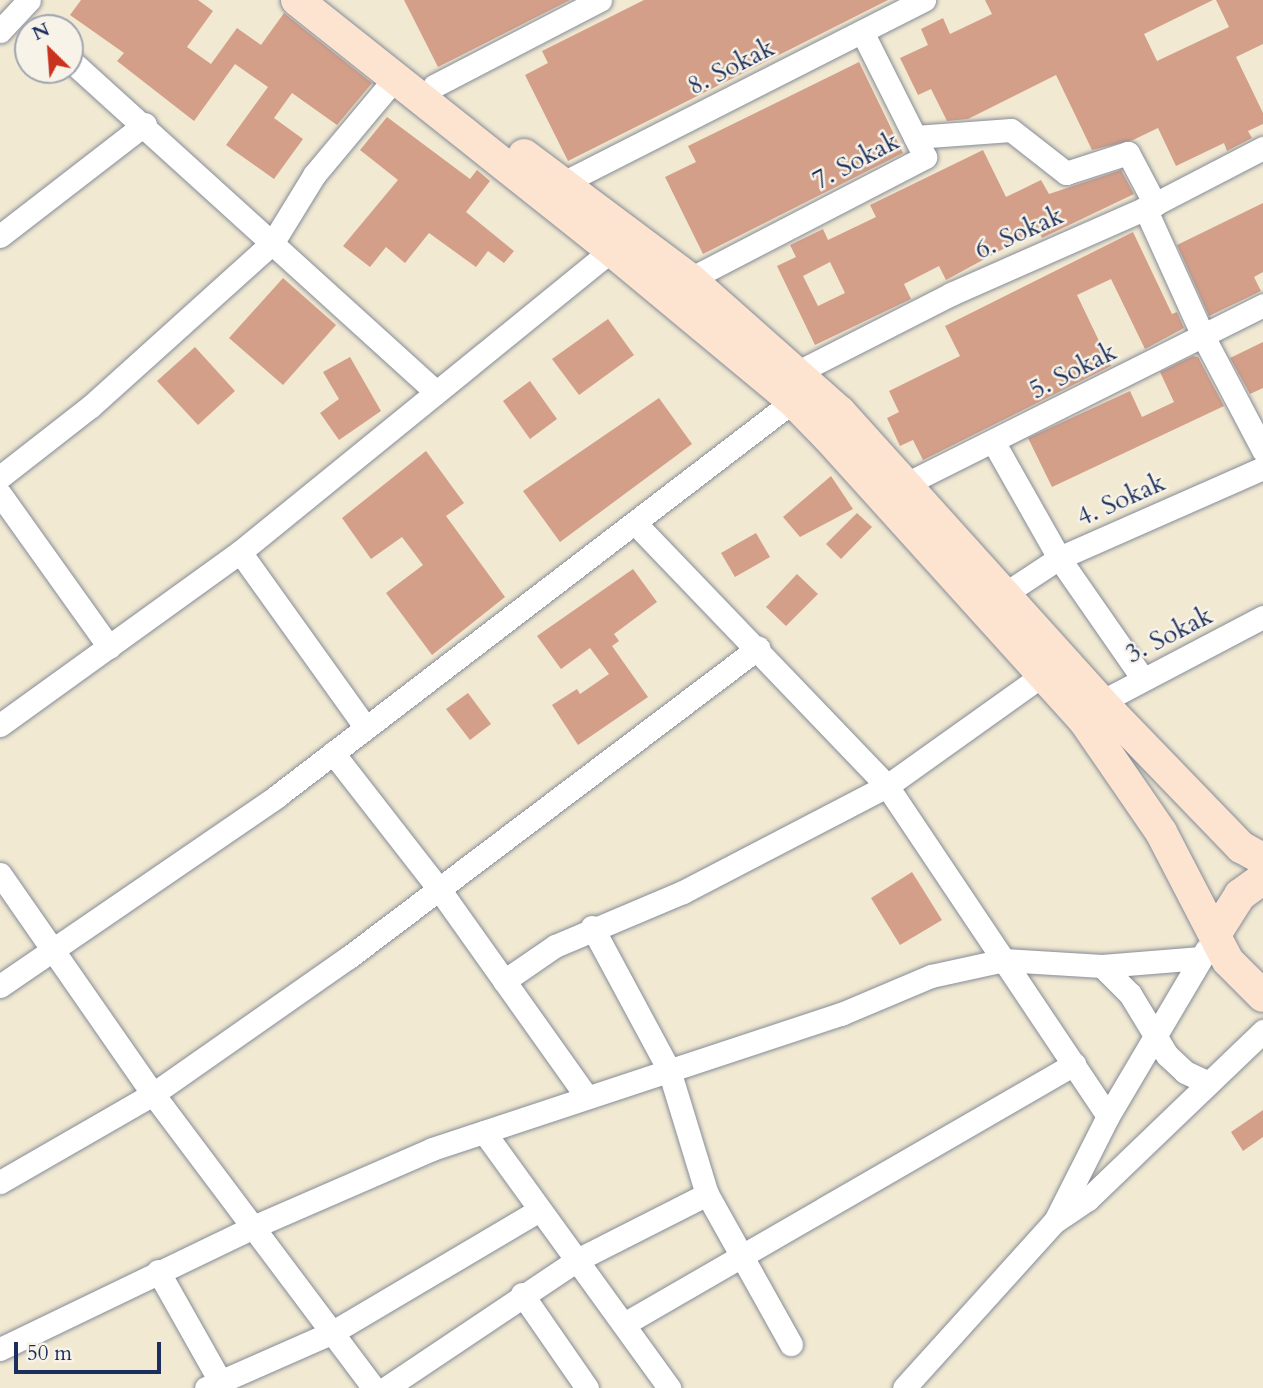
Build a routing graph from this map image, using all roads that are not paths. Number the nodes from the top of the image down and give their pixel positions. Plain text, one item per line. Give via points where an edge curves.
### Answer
1 (297, 0) edge
2 (328, 0) edge
3 (600, 0) edge
4 (924, 0) edge
5 (862, 32) junction
6 (84, 72) edge
7 (396, 77) junction
8 (434, 86) junction
9 (145, 124) junction
10 (915, 137) junction
11 (1263, 148) edge
12 (563, 183) junction
13 (1150, 206) junction
14 (0, 236) edge
15 (273, 242) junction
16 (611, 250) junction
17 (690, 279) junction
18 (1263, 305) edge
19 (1203, 336) junction
20 (795, 386) junction
21 (435, 391) junction
22 (993, 443) junction
23 (1263, 450) edge
24 (1263, 468) edge
25 (0, 477) edge
26 (908, 483) junction
27 (0, 494) edge
28 (635, 523) junction
29 (240, 552) junction
30 (1059, 558) junction
31 (1006, 593) junction
32 (1263, 617) edge
33 (109, 647) junction
34 (758, 648) junction
35 (1044, 674) junction
36 (1143, 679) junction
37 (1101, 702) junction
38 (0, 726) edge
39 (366, 728) junction
40 (333, 753) junction
41 (887, 786) junction
42 (1263, 859) edge
43 (0, 874) edge
44 (1263, 878) edge
45 (439, 889) junction
46 (592, 927) junction
47 (1208, 946) junction
48 (52, 948) junction
49 (1004, 960) junction
50 (1102, 966) junction
51 (504, 981) junction
52 (0, 986) edge
53 (1263, 996) edge
54 (1263, 1031) edge
55 (1155, 1036) junction
56 (1074, 1064) junction
57 (668, 1070) junction
58 (1209, 1083) junction
59 (153, 1094) junction
60 (587, 1097) junction
61 (1108, 1116) junction
62 (484, 1132) junction
63 (0, 1182) edge
64 (706, 1194) junction
65 (538, 1211) junction
66 (1054, 1222) junction
67 (253, 1227) junction
68 (739, 1253) junction
69 (577, 1260) junction
70 (158, 1271) junction
71 (522, 1294) junction
72 (624, 1324) junction
73 (333, 1332) junction
74 (791, 1344) dead end
75 (0, 1349) edge
76 (217, 1385) edge
77 (374, 1388) edge
78 (386, 1388) edge
79 (587, 1388) edge
80 (669, 1388) edge
81 (904, 1388) edge

1 - 7 street
2 - 8 street
3 - 8 street
4 - 5 street, 8. Sokak
5 - 10 street, 7. Sokak
5 - 12 street, 8. Sokak
6 - 9 street
7 - 15 street via 314,175
7 - 16 street
8 - 12 street
9 - 14 street
9 - 15 street
10 - 13 street via 1011,130 1066,173 1128,153
10 - 17 street, 7. Sokak via 925,156
11 - 13 street, 6. Sokak
12 - 17 street
13 - 19 street
13 - 20 street, 6. Sokak via 951,294
15 - 21 street
15 - 25 street via 91,406
16 - 20 street
16 - 21 street
17 - 20 street
18 - 19 street, 5. Sokak
19 - 22 street, 5. Sokak
19 - 23 street
20 - 26 street
20 - 28 street, 6. Sokak
20 - 35 street
21 - 29 street
22 - 26 street, 5. Sokak
22 - 30 street
24 - 30 street, 4. Sokak
26 - 31 street
27 - 33 street
28 - 34 street
28 - 39 street, 6. Sokak
29 - 33 street
29 - 39 street
30 - 31 street, 4. Sokak
30 - 36 street
31 - 37 street
32 - 36 street, 3. Sokak
33 - 38 street
34 - 41 street
34 - 45 street
35 - 41 street
35 - 47 street via 1124,772
36 - 37 street, 3. Sokak
37 - 42 street via 1241,847
39 - 40 street, 6. Sokak
40 - 45 street
40 - 48 street, 6. Sokak
41 - 46 street via 683,892
41 - 49 street
43 - 48 street
44 - 47 street via 1240,895
45 - 51 street
45 - 59 street
46 - 51 street
46 - 57 street
47 - 50 street
47 - 53 street
47 - 55 street
48 - 52 street, 6. Sokak
48 - 59 street
49 - 50 street
49 - 56 street
49 - 57 street via 931,976 841,1014
50 - 55 street via 1130,994
51 - 60 street
54 - 58 street
55 - 58 street via 1175,1064
55 - 61 street
56 - 61 street
56 - 68 street
57 - 60 street
57 - 64 street
58 - 66 street via 1088,1199
59 - 63 street
59 - 67 street
60 - 62 street
61 - 66 street
62 - 65 street
62 - 67 street
64 - 68 street
64 - 69 street
65 - 69 street
65 - 73 street
66 - 81 street
67 - 70 street
67 - 73 street
68 - 72 street
68 - 74 street
69 - 71 street
69 - 72 street
70 - 75 street
70 - 76 street
71 - 78 street
71 - 79 street
72 - 80 street
73 - 76 street
73 - 77 street

